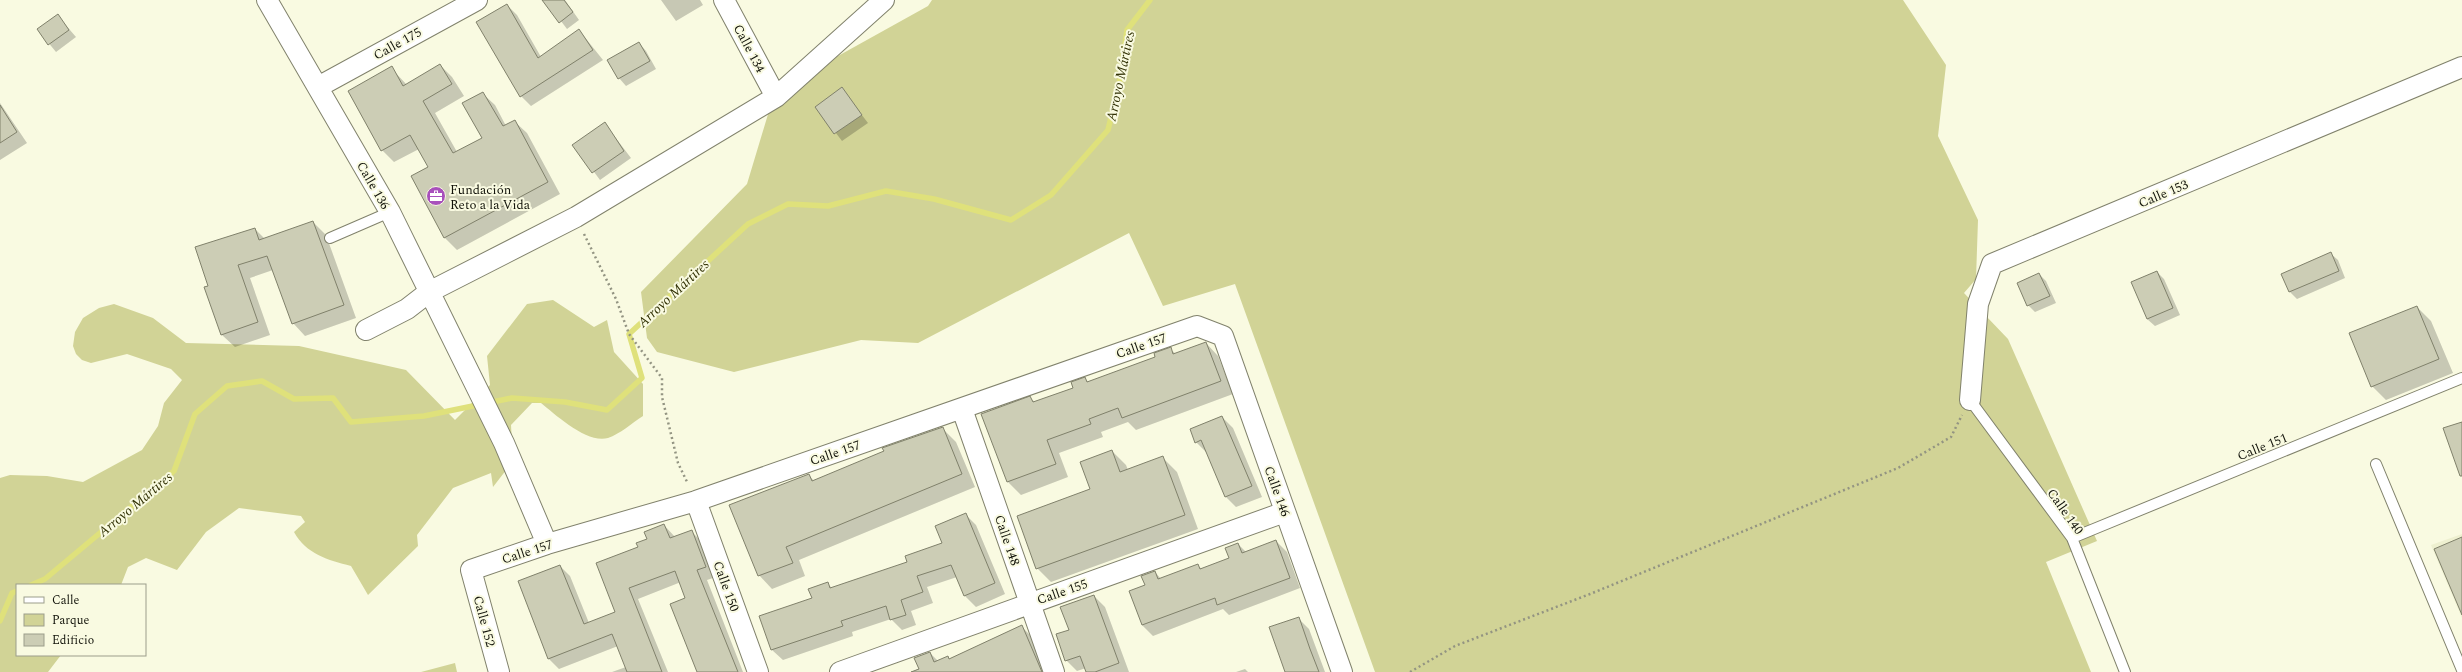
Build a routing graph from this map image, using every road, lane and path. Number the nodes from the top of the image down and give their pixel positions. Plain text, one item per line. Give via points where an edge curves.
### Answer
1 (267, 0) edge
2 (476, 0) edge
3 (724, 0) edge
4 (884, 0) edge
5 (2462, 67) edge
6 (318, 87) junction
7 (776, 97) junction
8 (390, 212) junction
9 (576, 217) junction
10 (330, 238) dead end
11 (429, 292) junction
12 (1197, 326) joint
13 (366, 330) dead end
14 (2462, 378) edge
15 (1970, 400) junction
16 (962, 409) junction
17 (2376, 464) dead end
18 (696, 501) junction
19 (1285, 512) junction
20 (2072, 538) junction
21 (547, 544) junction
22 (471, 570) joint
23 (1030, 602) junction
24 (2462, 670) edge
25 (499, 672) edge
26 (758, 672) edge
27 (840, 672) edge
28 (1054, 672) edge
29 (1342, 672) edge
30 (1410, 672) edge
31 (2126, 672) edge

1 - 6 street, Calle 136
2 - 6 street, Calle 175
3 - 7 street, Calle 134
4 - 7 street
5 - 15 street, Calle 153 via 1992,264 1978,304
6 - 8 street, Calle 136
7 - 9 street
8 - 10 lane
8 - 11 street, Calle 136
9 - 11 street
9 - 18 path via 616,299 629,334 662,378 662,397 678,464
11 - 13 street via 407,309
11 - 21 street, Calle 136 via 504,443
12 - 16 street, Calle 157
12 - 19 street, Calle 146 via 1223,336
14 - 20 lane, Calle 151
15 - 20 lane, Calle 140
15 - 30 path via 1951,436 1898,468 1455,646
16 - 18 street, Calle 157
16 - 23 street, Calle 148
17 - 24 lane
18 - 21 street, Calle 157
18 - 26 street, Calle 150
19 - 23 street, Calle 155
19 - 29 street, Calle 146
20 - 31 lane, Calle 140
21 - 22 street, Calle 157
22 - 25 street, Calle 152
23 - 27 street, Calle 155
23 - 28 street, Calle 148

